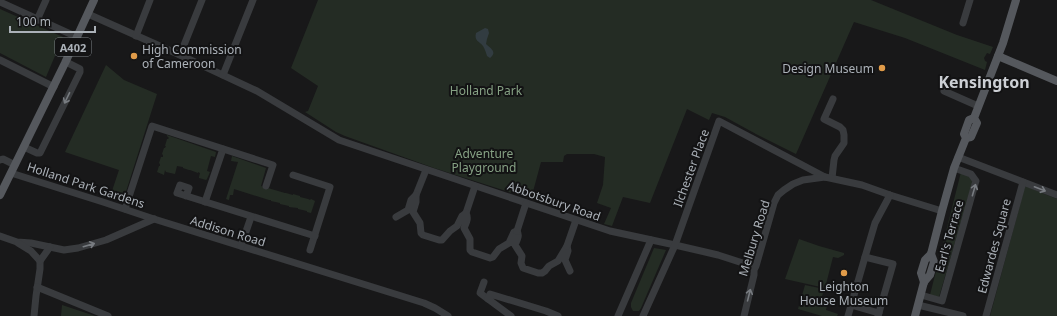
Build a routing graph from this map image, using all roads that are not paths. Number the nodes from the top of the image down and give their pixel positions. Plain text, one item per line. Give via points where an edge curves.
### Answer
1 (46, 0) edge
2 (94, 0) edge
3 (150, 0) edge
4 (202, 0) edge
5 (253, 0) edge
6 (970, 0) edge
7 (1016, 0) edge
8 (0, 2) edge
9 (88, 14) junction
10 (37, 20) junction
11 (963, 23) dead end
12 (136, 36) junction
13 (77, 37) junction
14 (180, 55) junction
15 (998, 56) junction
16 (0, 60) edge
17 (66, 62) junction
18 (223, 75) junction
19 (1057, 81) edge
20 (54, 87) junction
21 (944, 91) dead end
22 (833, 99) dead end
23 (978, 106) junction
24 (24, 148) junction
25 (223, 149) junction
26 (958, 157) junction
27 (0, 160) edge
28 (954, 168) junction
29 (13, 169) junction
30 (426, 170) junction
31 (293, 175) dead end
32 (829, 177) junction
33 (1023, 182) junction
34 (266, 186) dead end
35 (475, 186) junction
36 (0, 195) edge
37 (890, 195) junction
38 (1057, 195) edge
39 (186, 196) dead end
40 (205, 202) junction
41 (526, 203) junction
42 (125, 209) junction
43 (942, 210) junction
44 (410, 211) junction
45 (251, 217) junction
46 (396, 217) dead end
47 (154, 219) junction
48 (576, 220) junction
49 (461, 227) junction
50 (0, 236) edge
51 (315, 236) junction
52 (651, 240) junction
53 (16, 242) junction
54 (512, 244) junction
55 (675, 245) junction
56 (241, 246) junction
57 (50, 248) junction
58 (310, 250) dead end
59 (865, 257) junction
60 (562, 259) junction
61 (40, 261) junction
62 (755, 267) junction
63 (570, 271) dead end
64 (484, 282) dead end
65 (38, 287) junction
66 (920, 295) junction
67 (488, 299) junction
68 (851, 305) junction
69 (918, 305) junction
70 (879, 314) edge
71 (34, 316) edge
72 (108, 316) edge
73 (448, 316) edge
74 (511, 316) edge
75 (558, 316) edge
76 (620, 316) edge
77 (643, 316) edge
78 (744, 316) edge
79 (848, 316) edge
80 (915, 316) edge
81 (963, 316) edge
82 (986, 316) edge

1 - 10 street
2 - 9 main road, A402
3 - 12 street
4 - 14 street
5 - 18 street
6 - 11 street
7 - 15 main road
8 - 10 street
9 - 12 street
9 - 13 main road, A402
10 - 13 street
12 - 14 street
13 - 17 main road, A402
14 - 18 street
15 - 19 main road
15 - 23 main road
16 - 20 street
17 - 20 main road, A402
17 -> 24 street via 80,68 80,72 40,153
18 - 30 street, Abbotsbury Road via 261,94 339,140
20 - 24 main road, A402
21 - 23 street
22 - 32 street via 824,119 840,127 844,134 844,143 835,156
23 - 26 main road via 974,118 969,120 964,134 966,138
24 - 29 main road, A402
25 - 34 street via 273,165
25 - 40 street
25 - 42 street via 152,126
26 - 28 main road
26 - 33 street
27 - 29 street, Holland Park Gardens via 3,159
28 - 43 main road
66 -> 28 street, Earl's Terrace via 942,301 976,184 971,174
29 - 36 main road, A402
29 - 42 street, Holland Park Gardens
30 - 35 street, Abbotsbury Road
30 - 44 street via 416,195 416,202
31 - 51 street via 330,187
32 - 37 street, Melbury Road
32 - 55 street, Ilchester Place via 719,121
32 - 62 street, Melbury Road via 803,180 792,184 778,195
33 -> 38 street
33 - 82 street, Edwardes Square
35 - 41 street, Abbotsbury Road
35 - 49 street via 466,214 468,219
37 - 43 street, Melbury Road
37 - 59 street via 875,223
39 - 40 street
40 - 45 street
41 - 48 street, Abbotsbury Road
41 - 54 street via 518,236
42 - 47 street, Holland Park Gardens
43 - 66 main road via 931,254 934,262
44 - 46 street
44 - 49 street via 420,224 423,235 442,240 450,231
45 - 51 street
45 - 56 street
47 - 56 street, Addison Road
57 -> 47 street via 64,250 90,245
48 - 52 street, Abbotsbury Road
48 - 60 street via 567,246 568,251
49 - 54 street via 470,239 470,250 490,258 499,249
50 - 53 street
51 - 58 street
52 - 55 street, Abbotsbury Road
52 - 76 street
53 - 57 street
53 - 61 street via 31,251
54 - 60 street via 522,256 523,268 538,273 542,273
55 - 62 street, Abbotsbury Road
55 - 77 street
56 - 73 street, Addison Road via 424,303
57 - 61 street
59 - 68 street
59 - 70 street via 893,264
60 - 63 street
61 - 65 street
78 -> 62 street, Melbury Road
64 - 67 street via 480,293
65 - 71 street
65 - 72 street
66 - 69 main road
67 - 74 street
67 - 75 street via 490,294 546,310
68 - 70 street
68 - 79 street
69 - 80 main road
69 - 81 street

